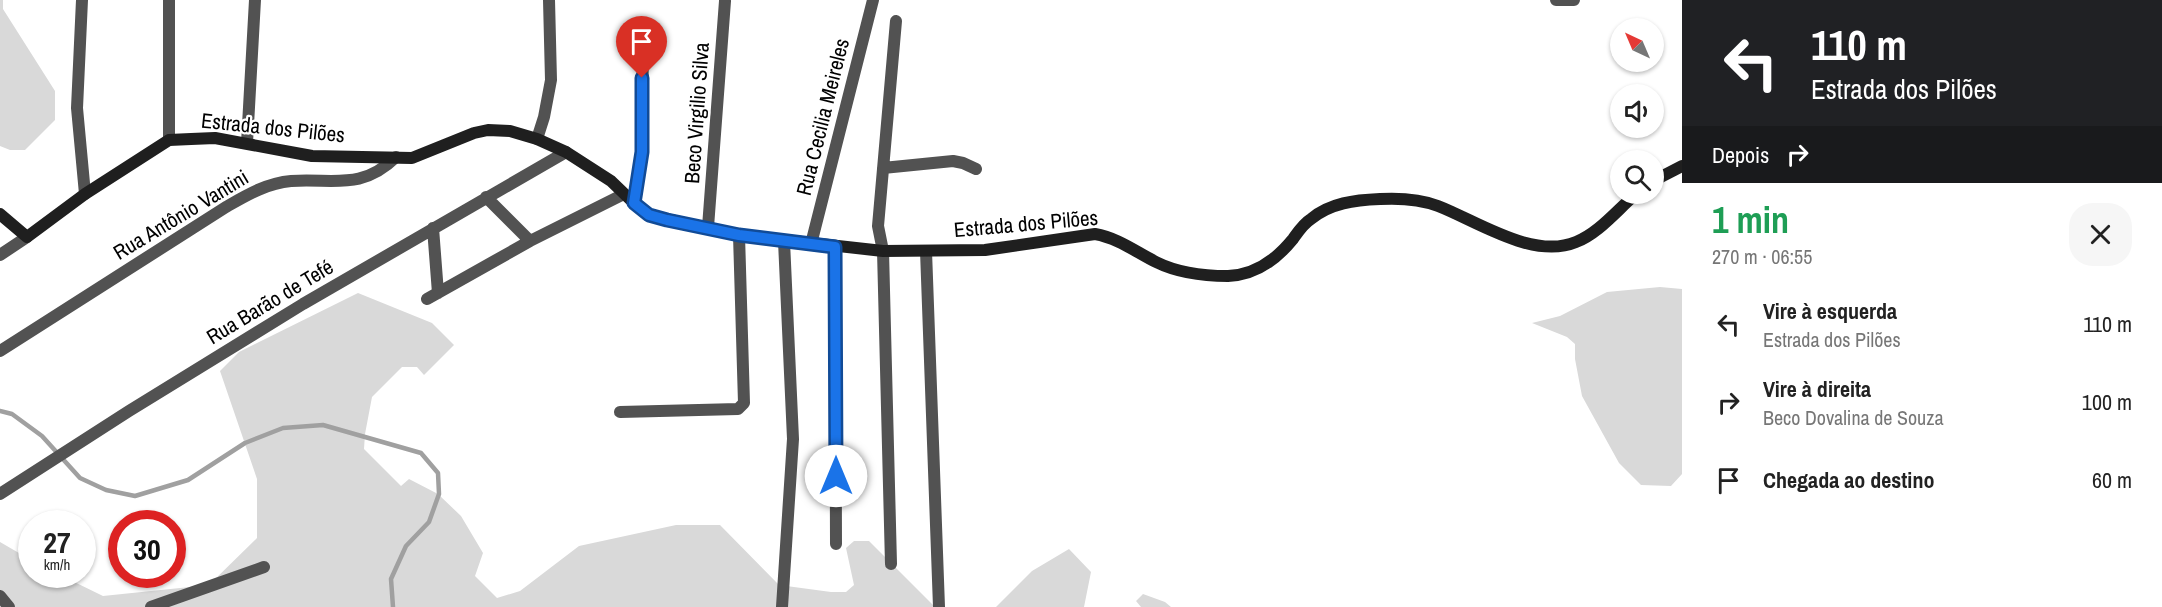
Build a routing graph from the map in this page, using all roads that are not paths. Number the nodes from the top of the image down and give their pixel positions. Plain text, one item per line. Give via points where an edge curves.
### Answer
1 (82, 0) edge
2 (169, 0) edge
3 (255, 0) edge
4 (549, 0) edge
5 (873, 0) edge
6 (1556, 0) edge
7 (1574, 0) edge
8 (725, 1) edge
9 (896, 21) dead end
10 (643, 30) dead end
11 (537, 139) junction
12 (169, 140) junction
13 (247, 143) junction
14 (566, 152) junction
15 (396, 157) junction
16 (1682, 166) edge
17 (883, 168) junction
18 (976, 169) dead end
19 (1664, 175) edge
20 (86, 194) junction
21 (624, 194) junction
22 (486, 197) junction
23 (634, 203) junction
24 (1625, 204) edge
25 (0, 214) edge
26 (433, 228) junction
27 (708, 228) junction
28 (739, 235) junction
29 (27, 237) junction
30 (530, 241) junction
31 (784, 242) junction
32 (811, 244) junction
33 (835, 247) junction
34 (884, 251) junction
35 (926, 251) junction
36 (0, 255) edge
37 (0, 351) edge
38 (620, 412) dead end
39 (0, 494) edge
40 (836, 544) dead end
41 (891, 564) dead end
42 (264, 567) dead end
43 (0, 596) edge
44 (9, 607) edge
45 (151, 607) edge
46 (782, 607) edge
47 (939, 607) edge

1 - 20 street via 77,108
2 - 12 street
3 - 13 street
4 - 11 street via 551,81
5 - 32 street, Rua Cecilia Meireles
6 - 7 street
8 - 27 street, Beco Virgilio Silva
9 - 17 street
10 - 23 street via 642,152
11 - 14 street, Estrada dos Pilões
11 - 15 street, Estrada dos Pilões via 488,130 412,158
12 - 13 street, Estrada dos Pilões via 215,138
12 - 20 street, Estrada dos Pilões
13 - 15 street, Estrada dos Pilões via 312,156
14 - 21 street, Estrada dos Pilões
14 - 22 street, Rua Barão de Tefé
15 - 37 street, Rua Antônio Vantini via 378,172 353,181 290,181 261,188
16 - 19 street
17 - 18 street via 952,161
17 - 34 street via 878,226
20 - 29 street, Estrada dos Pilões
21 - 23 street, Estrada dos Pilões
21 - 30 street
22 - 26 street, Rua Barão de Tefé
22 - 30 street
23 - 27 street, Estrada dos Pilões via 657,218
24 - 35 street, Estrada dos Pilões via 1594,232 1561,247 1526,243 1428,203 1378,199 1335,205 1311,219 1264,266 1230,276 1174,270 1110,237 1095,234 986,250
25 - 29 street
26 - 30 street via 433,296
26 - 39 street, Rua Barão de Tefé via 303,304
27 - 28 street, Estrada dos Pilões
28 - 31 street, Estrada dos Pilões
28 - 38 street via 744,404 738,410
29 - 36 street
31 - 32 street, Estrada dos Pilões
31 - 46 street via 793,439
32 - 33 street, Estrada dos Pilões
33 - 34 street, Estrada dos Pilões
33 - 40 street
34 - 35 street, Estrada dos Pilões
34 - 41 street
35 - 47 street
42 - 45 street
43 - 44 street

